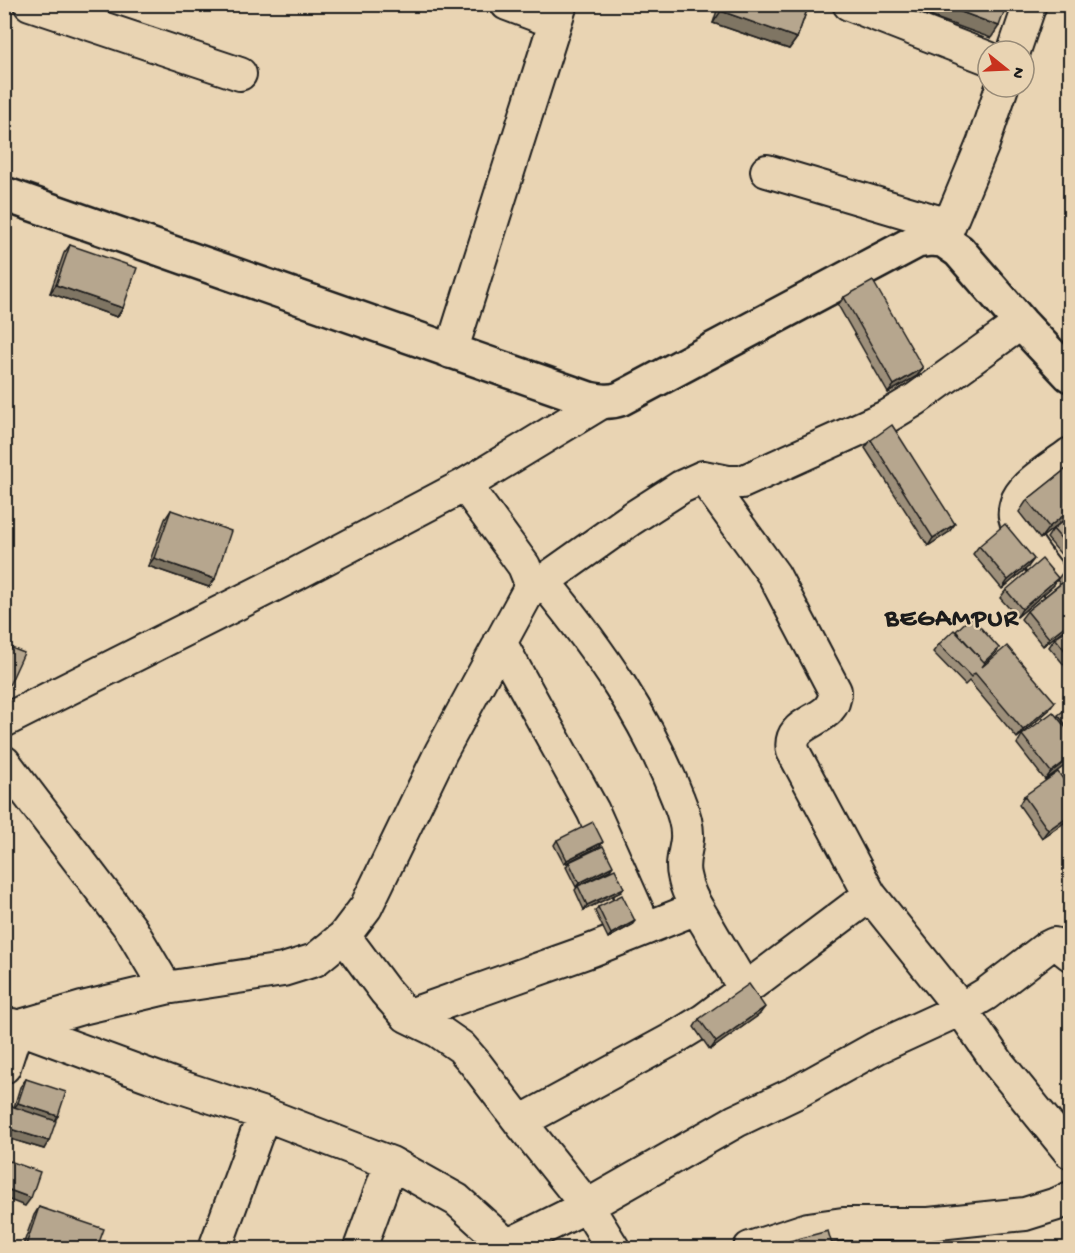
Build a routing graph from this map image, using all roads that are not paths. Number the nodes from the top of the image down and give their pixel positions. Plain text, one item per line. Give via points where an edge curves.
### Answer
1 (30, 4) edge
2 (507, 4) edge
3 (849, 4) edge
4 (1030, 4) edge
5 (558, 13) edge
6 (1018, 39) edge
7 (976, 53) edge
8 (240, 74) dead end
9 (998, 99) edge
10 (767, 171) dead end
11 (4, 194) edge
12 (946, 233) junction
13 (1021, 323) junction
14 (451, 352) junction
15 (1071, 375) edge
16 (602, 402) junction
17 (1071, 454) edge
18 (703, 477) junction
19 (465, 485) junction
20 (536, 587) junction
21 (1071, 601) edge
22 (500, 642) junction
23 (4, 722) edge
24 (4, 762) edge
25 (870, 895) junction
26 (697, 908) junction
27 (645, 928) junction
28 (344, 936) junction
29 (1071, 954) edge
30 (166, 988) junction
31 (744, 988) junction
32 (961, 1010) junction
33 (407, 1016) junction
34 (11, 1025) edge
35 (4, 1067) edge
36 (264, 1114) junction
37 (520, 1122) junction
38 (1071, 1152) edge
39 (391, 1163) junction
40 (1071, 1198) edge
41 (587, 1206) junction
42 (215, 1248) edge
43 (360, 1248) edge
44 (507, 1248) edge
45 (613, 1248) edge
46 (750, 1248) edge

1 - 8 street
2 - 5 street
3 - 7 street
4 - 6 street
5 - 14 street
9 - 12 street
10 - 12 street
11 - 14 street
12 - 13 street
12 - 16 street via 917,241 620,399
13 - 15 street
13 - 18 street via 888,416 742,482
14 - 16 street
16 - 19 street
17 - 21 street via 1033,482 1019,497 1014,514 1034,553
18 - 20 street via 631,519
18 - 25 street via 774,575 835,692 836,700 829,711 803,726 791,742
19 - 20 street
19 - 23 street
20 - 22 street
20 - 26 street via 580,627 643,722 684,818 687,839 683,874
22 - 27 street via 593,811
22 - 28 street via 441,752 366,907
24 - 30 street via 130,929
25 - 31 street
25 - 32 street
26 - 27 street
26 - 31 street
27 - 33 street
28 - 30 street via 315,960 283,970
28 - 33 street
29 - 32 street via 1054,944 1046,948
30 - 34 street
31 - 37 street via 671,1040
32 - 38 street via 998,1063
32 - 41 street via 876,1048 736,1121
33 - 37 street via 461,1047
34 - 35 street
34 - 36 street
36 - 39 street
36 - 42 street
37 - 41 street
39 - 43 street
39 - 44 street via 457,1200
40 - 46 street via 1025,1214 929,1224 843,1224 808,1229
41 - 44 street
41 - 45 street

